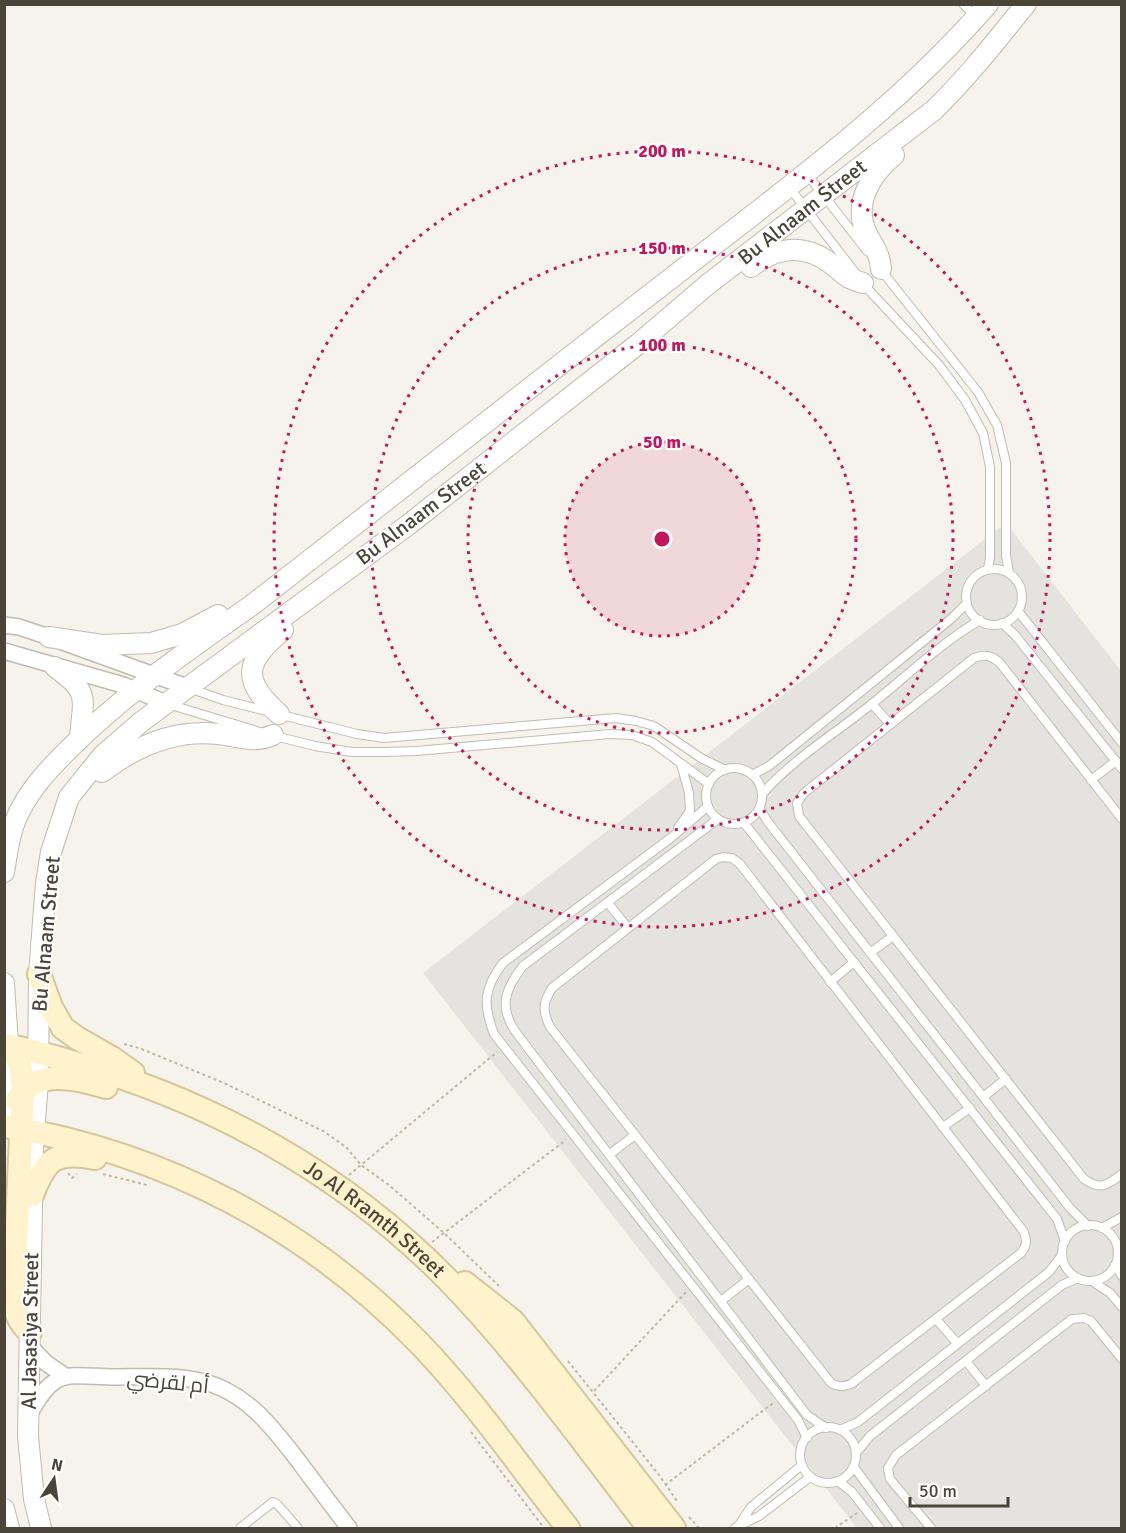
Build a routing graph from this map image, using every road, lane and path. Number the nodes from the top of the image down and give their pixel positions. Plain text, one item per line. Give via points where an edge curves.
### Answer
1 (1026, 4) edge
2 (976, 9) edge
3 (915, 125) junction
4 (806, 173) junction
5 (788, 186) junction
6 (824, 195) junction
7 (806, 209) junction
8 (881, 269) junction
9 (863, 283) junction
10 (707, 285) junction
11 (988, 570) junction
12 (1009, 573) junction
13 (316, 591) junction
14 (967, 603) junction
15 (252, 605) junction
16 (1018, 611) junction
17 (980, 620) junction
18 (1002, 623) junction
19 (4, 625) edge
20 (49, 637) junction
21 (4, 651) edge
22 (54, 666) junction
23 (155, 675) junction
24 (187, 687) junction
25 (135, 690) junction
26 (166, 703) junction
27 (872, 704) junction
28 (279, 714) junction
29 (890, 724) junction
30 (273, 735) junction
31 (80, 738) junction
32 (1122, 744) edge
33 (1116, 761) junction
34 (681, 763) junction
35 (1122, 768) edge
36 (725, 770) junction
37 (752, 775) junction
38 (1091, 780) junction
39 (709, 784) junction
40 (762, 794) junction
41 (69, 797) junction
42 (708, 806) junction
43 (760, 809) junction
44 (718, 819) junction
45 (1122, 819) edge
46 (744, 823) junction
47 (672, 837) junction
48 (4, 872) edge
49 (608, 903) junction
50 (628, 928) junction
51 (893, 936) junction
52 (870, 954) junction
53 (854, 962) junction
54 (39, 974) junction
55 (830, 982) junction
56 (4, 983) edge
57 (6, 1045) edge
58 (504, 1047) junction
59 (39, 1052) junction
60 (1006, 1079) junction
61 (19, 1082) edge
62 (162, 1091) junction
63 (983, 1097) junction
64 (970, 1108) junction
65 (4, 1111) edge
66 (222, 1118) junction
67 (943, 1127) junction
68 (16, 1128) edge
69 (573, 1135) junction
70 (635, 1135) junction
71 (610, 1154) junction
72 (129, 1157) junction
73 (55, 1158) junction
74 (78, 1173) dead end
75 (101, 1173) dead end
76 (1122, 1174) edge
77 (149, 1185) dead end
78 (336, 1185) junction
79 (32, 1195) junction
80 (1122, 1217) edge
81 (1088, 1226) junction
82 (1102, 1228) junction
83 (1065, 1241) junction
84 (1120, 1249) edge
85 (419, 1252) junction
86 (1062, 1255) junction
87 (1115, 1266) junction
88 (1122, 1276) edge
89 (1078, 1278) junction
90 (749, 1279) junction
91 (1092, 1281) junction
92 (692, 1286) junction
93 (721, 1301) junction
94 (1122, 1307) edge
95 (936, 1319) junction
96 (30, 1339) junction
97 (957, 1343) junction
98 (1122, 1359) edge
99 (966, 1361) junction
100 (65, 1376) junction
101 (986, 1386) junction
102 (780, 1397) junction
103 (579, 1406) junction
104 (28, 1418) junction
105 (826, 1428) junction
106 (840, 1430) junction
107 (470, 1431) dead end
108 (807, 1438) junction
109 (856, 1453) junction
110 (802, 1465) junction
111 (854, 1467) junction
112 (810, 1477) junction
113 (838, 1481) junction
114 (650, 1497) junction
115 (864, 1507) junction
116 (4, 1509) edge
117 (737, 1527) edge
118 (9, 1528) edge
119 (41, 1528) edge
120 (240, 1528) edge
121 (298, 1528) edge
122 (349, 1528) edge
123 (544, 1528) edge
124 (568, 1528) edge
125 (649, 1528) edge
126 (674, 1528) edge
127 (835, 1528) edge
128 (880, 1528) edge
129 (899, 1528) edge
130 (931, 1528) edge

1 - 3 street, Bu Alnaam Street via 962,84
2 - 4 street, Bu Alnaam Street via 907,89
3 - 6 street, Bu Alnaam Street
3 - 8 street via 905,147 871,178 864,198 865,227 879,255
4 - 5 street, Bu Alnaam Street
4 - 6 lane
5 - 7 lane
5 - 15 street, Bu Alnaam Street
6 - 7 street, Bu Alnaam Street
6 - 8 lane
7 - 9 lane
7 - 10 street, Bu Alnaam Street
8 - 12 lane via 978,392 997,425 1006,464
9 - 10 street via 845,277 822,259 795,250 772,253 731,279
9 - 11 lane via 939,365 983,433 990,467
10 - 13 street, Bu Alnaam Street via 408,525
11 - 12 lane
11 - 14 lane via 971,582
12 - 16 lane via 1022,590
13 - 24 street, Bu Alnaam Street
13 - 28 street via 308,609 268,642 254,665 256,690
14 - 17 lane
14 - 37 lane
15 - 20 street via 220,613 182,634 151,644 102,645
15 - 23 street, Bu Alnaam Street
16 - 18 lane
16 - 32 lane
17 - 18 lane
17 - 27 lane
18 - 33 lane
19 - 20 street
20 - 23 street
21 - 22 street
22 - 25 street
22 - 31 street via 81,690
23 - 24 street
23 - 25 street, Bu Alnaam Street
24 - 26 street, Bu Alnaam Street
24 - 28 lane
25 - 26 street
25 - 31 street, Bu Alnaam Street
26 - 30 lane
26 - 41 street, Bu Alnaam Street via 103,755
27 - 29 lane
27 - 40 lane via 779,776
28 - 36 lane via 384,738 616,718 654,726
29 - 38 lane via 974,658 992,656
29 - 51 lane via 804,793 797,803 799,816
30 - 34 lane via 315,746 363,752 632,735 652,742
30 - 41 street via 248,740 220,734 185,735 147,744 123,756
31 - 48 street, Bu Alnaam Street via 32,790 16,819
33 - 35 lane
33 - 38 lane
34 - 39 lane
34 - 47 lane via 690,811
36 - 37 lane via 739,769
36 - 39 lane
37 - 40 lane
38 - 45 lane
39 - 42 lane
40 - 43 lane
41 - 54 street, Bu Alnaam Street via 51,852
42 - 44 lane
42 - 47 lane
43 - 46 lane
43 - 52 lane
44 - 46 lane via 729,824
44 - 49 lane
46 - 53 lane
47 - 58 lane via 503,963 486,993 487,1016
49 - 50 lane
49 - 71 lane via 523,966 512,981 505,1010 510,1024
50 - 55 lane via 716,859 732,858
50 - 70 lane via 552,988 544,1007 550,1027
51 - 52 lane
51 - 60 lane
52 - 63 lane
53 - 55 lane
53 - 64 lane
54 - 59 street, Bu Alnaam Street
54 - 62 main road via 63,1028
55 - 67 lane
56 - 57 street, Bu Alnaam Street
57 - 59 main road, Jo Al Rramth Street
57 - 61 main road via 17,1058
58 - 69 lane
58 - 78 path
59 - 61 main road
59 - 62 main road, Jo Al Rramth Street
60 - 63 lane
60 - 76 lane via 1084,1179 1101,1186
61 - 65 street
61 - 66 main road via 81,1080 200,1119
61 - 68 main road
62 - 66 main road, Jo Al Rramth Street
63 - 81 lane
64 - 67 lane
64 - 83 lane via 1057,1219
66 - 78 main road, Jo Al Rramth Street via 262,1138
67 - 95 lane via 1027,1239 1021,1253
68 - 72 main road
68 - 79 street, Al Jasasiya Street
68 - 96 main road via 15,1312
69 - 85 path
69 - 92 lane
70 - 71 lane
70 - 90 lane
71 - 93 lane
72 - 73 main road
72 - 124 main road via 229,1200 310,1248 349,1278 447,1373
73 - 74 path via 72,1178
73 - 79 main road via 40,1173
75 - 77 path
78 - 85 main road, Jo Al Rramth Street
79 - 96 street, Al Jasasiya Street
80 - 82 lane
81 - 82 lane
81 - 83 lane via 1074,1230
82 - 84 lane
83 - 86 lane
84 - 87 lane
85 - 103 main road via 513,1321
85 - 125 main road, Jo Al Rramth Street via 489,1326
86 - 89 lane via 1067,1269
86 - 97 lane via 1048,1272
87 - 88 lane
87 - 91 lane
89 - 91 lane
89 - 99 lane via 1062,1285
90 - 93 lane
90 - 95 lane via 838,1387 852,1384
91 - 94 lane
92 - 102 lane
92 - 103 path
93 - 105 lane via 807,1414
95 - 97 lane
96 - 100 street via 46,1363
96 - 104 street, Al Jasasiya Street
97 - 106 lane via 858,1422
98 - 101 lane via 1091,1321 1072,1319
99 - 101 lane
99 - 109 lane via 870,1436
100 - 104 street via 47,1387
100 - 122 street, أم لقرضي via 176,1378 200,1381 236,1395 268,1422
101 - 130 lane via 896,1455 888,1467 890,1479
102 - 108 lane
102 - 114 path
103 - 114 main road
104 - 119 street, Al Jasasiya Street via 34,1499
105 - 106 lane
105 - 108 lane
106 - 109 lane via 851,1439
107 - 123 path
108 - 110 lane via 801,1450
109 - 111 lane
110 - 112 lane
110 - 117 lane via 751,1507
111 - 113 lane
111 - 129 lane
112 - 113 lane via 824,1483
112 - 117 lane via 759,1516
113 - 115 lane
114 - 126 main road
115 - 127 path
115 - 128 lane
116 - 118 street
120 - 121 lane via 273,1502

